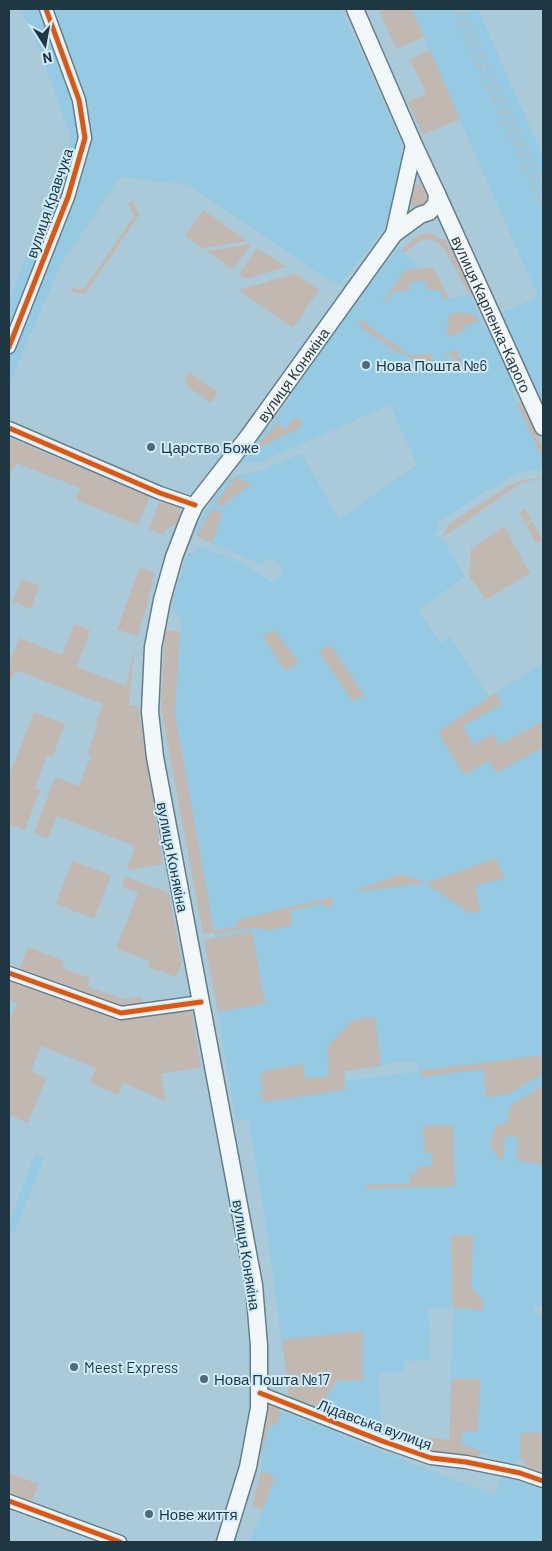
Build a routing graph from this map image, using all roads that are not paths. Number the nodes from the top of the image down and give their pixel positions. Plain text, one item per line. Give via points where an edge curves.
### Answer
1 (46, 9) edge
2 (355, 9) edge
3 (414, 145) junction
4 (435, 190) junction
5 (402, 196) junction
6 (420, 216) junction
7 (453, 230) junction
8 (394, 234) junction
9 (9, 346) edge
10 (543, 427) edge
11 (9, 428) edge
12 (195, 505) junction
13 (9, 973) edge
14 (201, 1002) junction
15 (260, 1393) junction
16 (543, 1482) edge
17 (9, 1501) edge
18 (120, 1542) edge
19 (225, 1542) edge

1 - 9 street, вулиця Кравчука via 79,100 85,138 68,197
2 - 3 main road
3 - 4 main road, вулиця Карпенка-Карого
3 - 5 main road
4 - 5 main road via 425,181 416,180 407,184
4 - 6 main road via 436,204
4 - 7 main road, вулиця Карпенка-Карого
5 - 6 main road via 405,208
5 - 8 main road
6 - 7 main road
6 - 8 main road
7 - 10 main road, вулиця Карпенка-Карого
8 - 12 main road, вулиця Конякіна
11 - 12 street
12 - 14 main road, вулиця Конякіна via 174,557 162,600 152,647 150,712 155,757
13 - 14 street via 121,1013
14 - 15 main road, вулиця Конякіна via 254,1285
15 - 16 street, Лідавська вулиця via 431,1458 520,1473
15 - 19 main road, вулиця Конякіна via 248,1468
17 - 18 street

